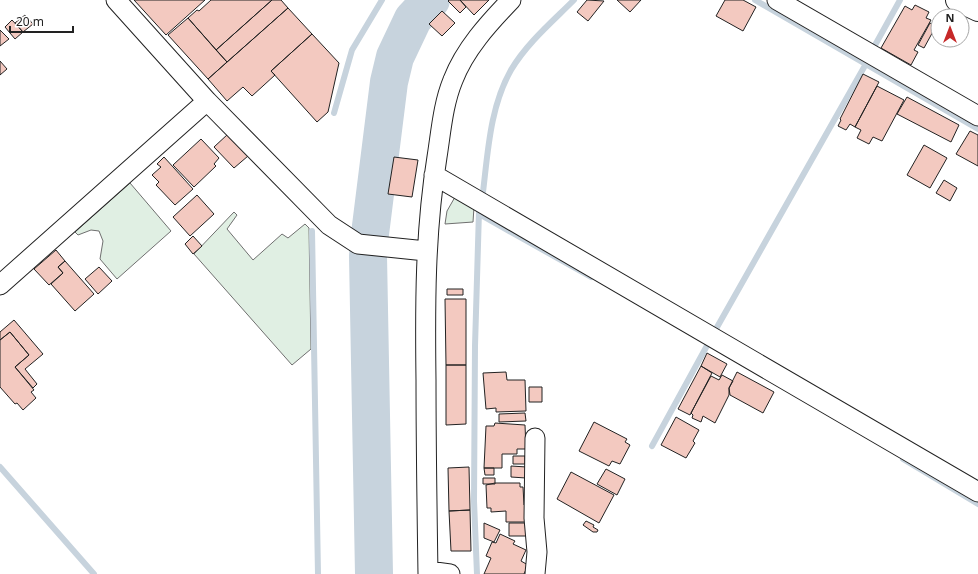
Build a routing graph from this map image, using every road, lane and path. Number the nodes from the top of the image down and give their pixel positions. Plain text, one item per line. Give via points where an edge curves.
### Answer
1 (116, 0) edge
2 (511, 0) edge
3 (777, 0) edge
4 (957, 0) edge
5 (978, 10) edge
6 (207, 101) junction
7 (978, 116) edge
8 (434, 175) junction
9 (426, 251) junction
10 (0, 285) edge
11 (535, 438) dead end
12 (978, 492) edge
13 (428, 573) edge
14 (450, 574) edge
15 (535, 574) edge

1 - 6 street
2 - 8 street via 472,45 452,81
3 - 7 street
4 - 5 street
6 - 9 street via 329,225 358,244
6 - 10 street
8 - 9 street
8 - 12 street
9 - 13 street
11 - 15 street
13 - 14 street

